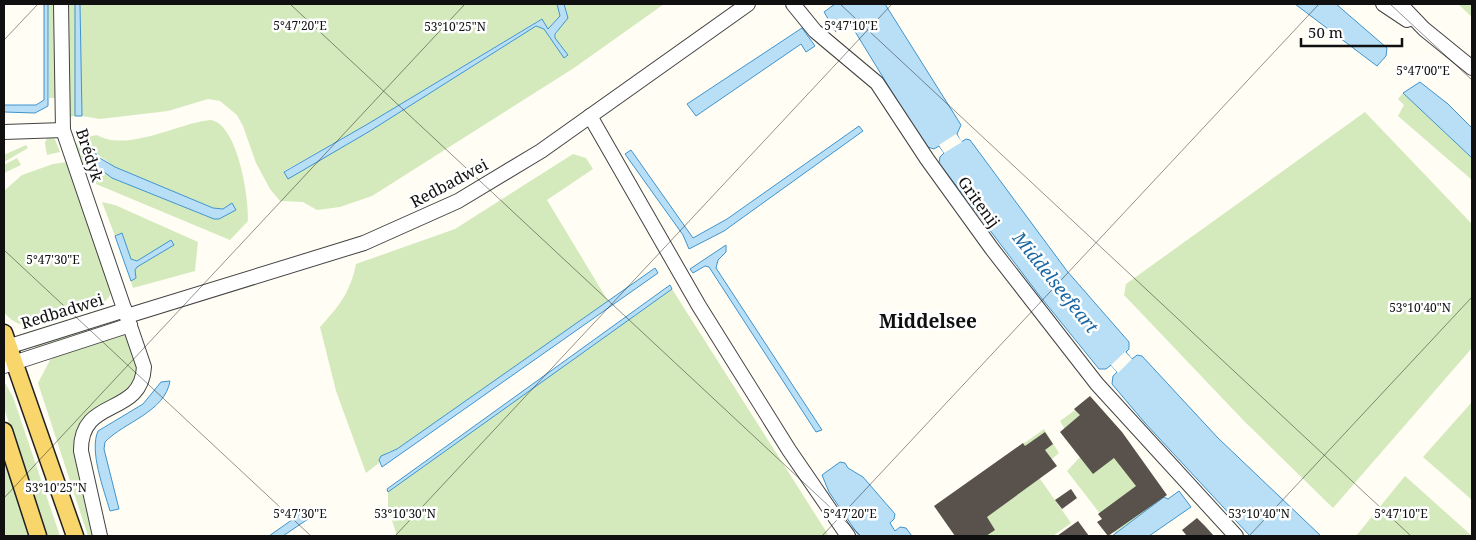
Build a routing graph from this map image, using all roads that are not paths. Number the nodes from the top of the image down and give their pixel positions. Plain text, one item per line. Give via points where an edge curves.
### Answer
1 (61, 4) edge
2 (748, 4) edge
3 (793, 4) edge
4 (1383, 4) edge
5 (1400, 4) edge
6 (1424, 29) junction
7 (1444, 46) junction
8 (1472, 68) edge
9 (1472, 78) edge
10 (590, 116) junction
11 (63, 130) junction
12 (4, 132) edge
13 (128, 317) junction
14 (5, 342) edge
15 (10, 364) edge
16 (4, 430) edge
17 (38, 536) edge
18 (75, 536) edge
19 (100, 536) edge
20 (848, 536) edge
21 (1236, 536) edge

1 - 11 street, Brédyk
2 - 10 street, Redbadwei
3 - 21 street, Gritenij via 815,31 876,83 992,249 1097,384
4 - 6 street
5 - 6 street
6 - 7 street
7 - 8 street
7 - 9 street
10 - 13 street, Redbadwei via 482,188 401,227 331,254
10 - 20 street via 699,306 789,450
11 - 12 street
11 - 13 street, Brédyk
13 - 14 street, Redbadwei
13 - 15 street, Redbadwei
13 - 19 street, Brédyk via 144,368 144,378 131,396 84,427 81,437 81,451
14 - 15 main road
15 - 18 main road
16 - 17 main road

